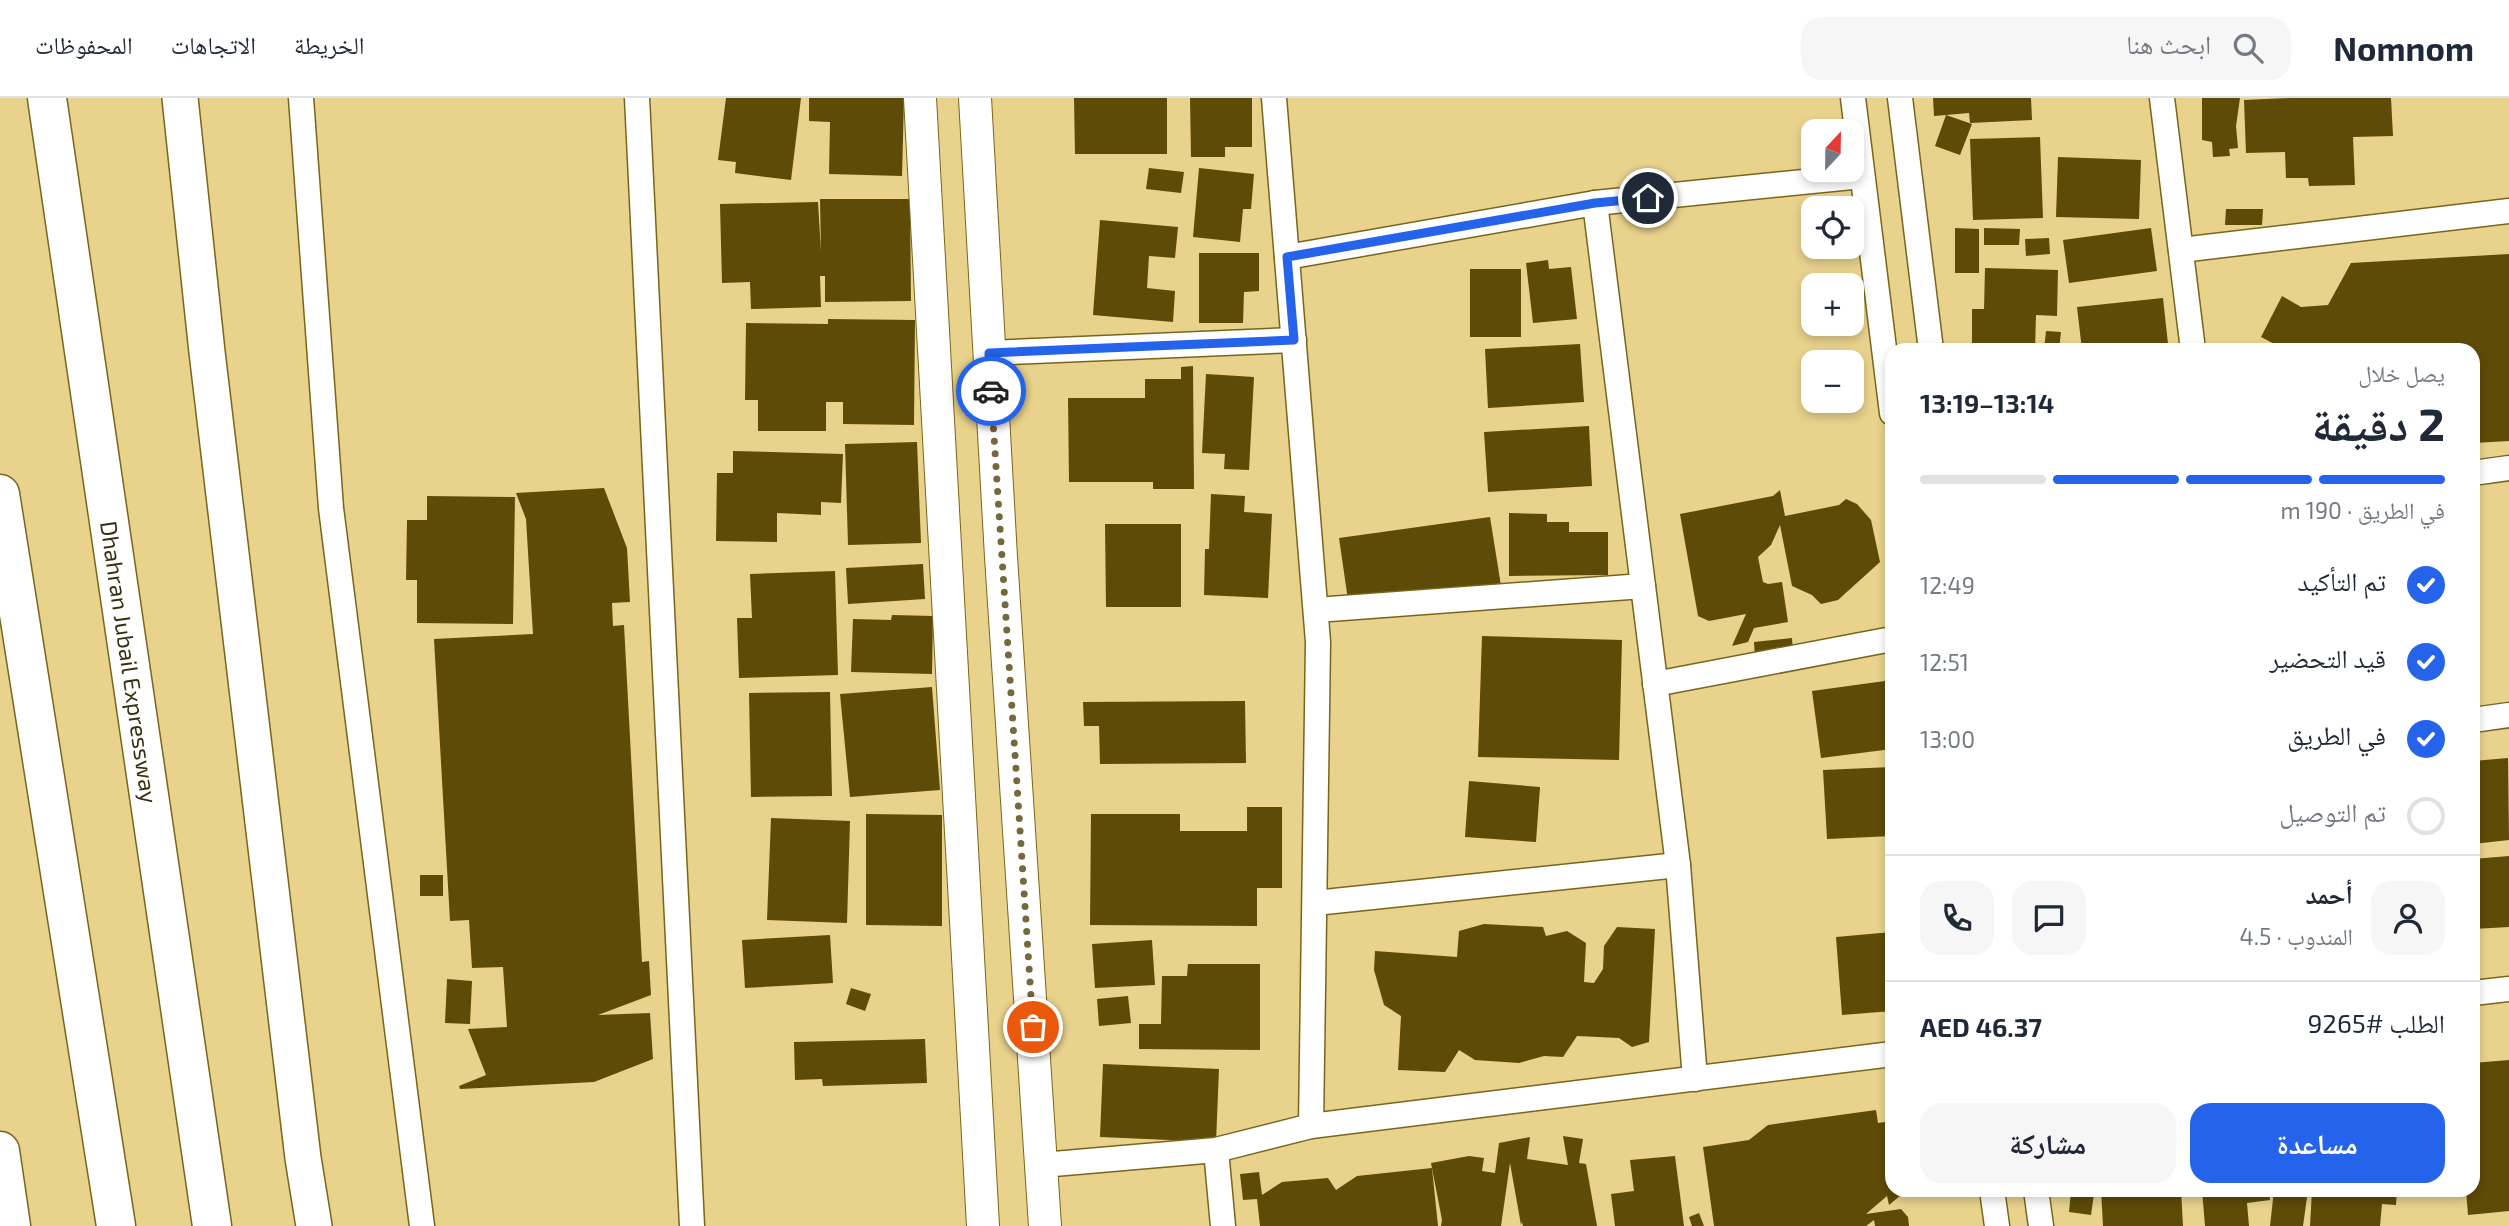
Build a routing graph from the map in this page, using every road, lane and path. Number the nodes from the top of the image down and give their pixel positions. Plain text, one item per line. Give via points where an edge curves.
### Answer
1 (47, 98) edge
2 (57, 98) edge
3 (180, 98) edge
4 (301, 98) edge
5 (637, 98) edge
6 (920, 98) edge
7 (975, 98) edge
8 (1274, 98) edge
9 (1853, 98) edge
10 (1900, 98) edge
11 (2162, 98) edge
12 (1856, 119) edge
13 (1803, 182) edge
14 (1864, 182) edge
15 (1595, 203) junction
16 (2509, 211) edge
17 (63, 214) junction
18 (2180, 250) junction
19 (1287, 257) junction
20 (1294, 340) junction
21 (1930, 343) edge
22 (2192, 343) edge
23 (989, 353) junction
24 (1885, 356) edge
25 (2509, 468) edge
26 (2480, 472) edge
27 (0, 494) edge
28 (1643, 586) junction
29 (1316, 610) junction
30 (1885, 640) edge
31 (1655, 684) junction
32 (2509, 715) edge
33 (2480, 719) edge
34 (1678, 865) junction
35 (1315, 903) junction
36 (2509, 989) edge
37 (2480, 992) edge
38 (80, 993) junction
39 (1885, 1055) edge
40 (1695, 1079) junction
41 (1311, 1126) junction
42 (1216, 1150) junction
43 (0, 1151) edge
44 (1042, 1165) junction
45 (1993, 1197) edge
46 (2037, 1197) edge
47 (11, 1226) edge
48 (93, 1226) edge
49 (116, 1226) edge
50 (212, 1226) edge
51 (314, 1226) edge
52 (422, 1226) edge
53 (692, 1226) edge
54 (983, 1226) edge
55 (1045, 1226) edge
56 (1223, 1226) edge
57 (1997, 1226) edge
58 (2041, 1226) edge

1 - 17 main road, Dhahran Jubail Expressway
2 - 17 main road
3 - 51 main road
4 - 52 street via 331,508
5 - 53 street
6 - 54 street
7 - 23 street
8 - 19 street
9 - 12 street
10 - 21 street
11 - 18 street
13 - 15 street
14 - 24 street
15 - 19 street
15 - 28 street
16 - 18 street
17 - 50 main road, Dhahran Jubail Expressway
18 - 22 street
19 - 20 street
20 - 23 street
20 - 29 street
23 - 44 street
25 - 26 street
27 - 38 main road
28 - 29 street
28 - 31 street
29 - 35 street
30 - 31 street
31 - 34 street
32 - 33 street
34 - 35 street
34 - 40 street
35 - 41 street
36 - 37 street
38 - 48 main road
38 - 49 main road
39 - 40 street
40 - 41 street
41 - 42 street
42 - 44 street
42 - 56 street
43 - 47 main road
44 - 55 street
45 - 57 street
46 - 58 street

